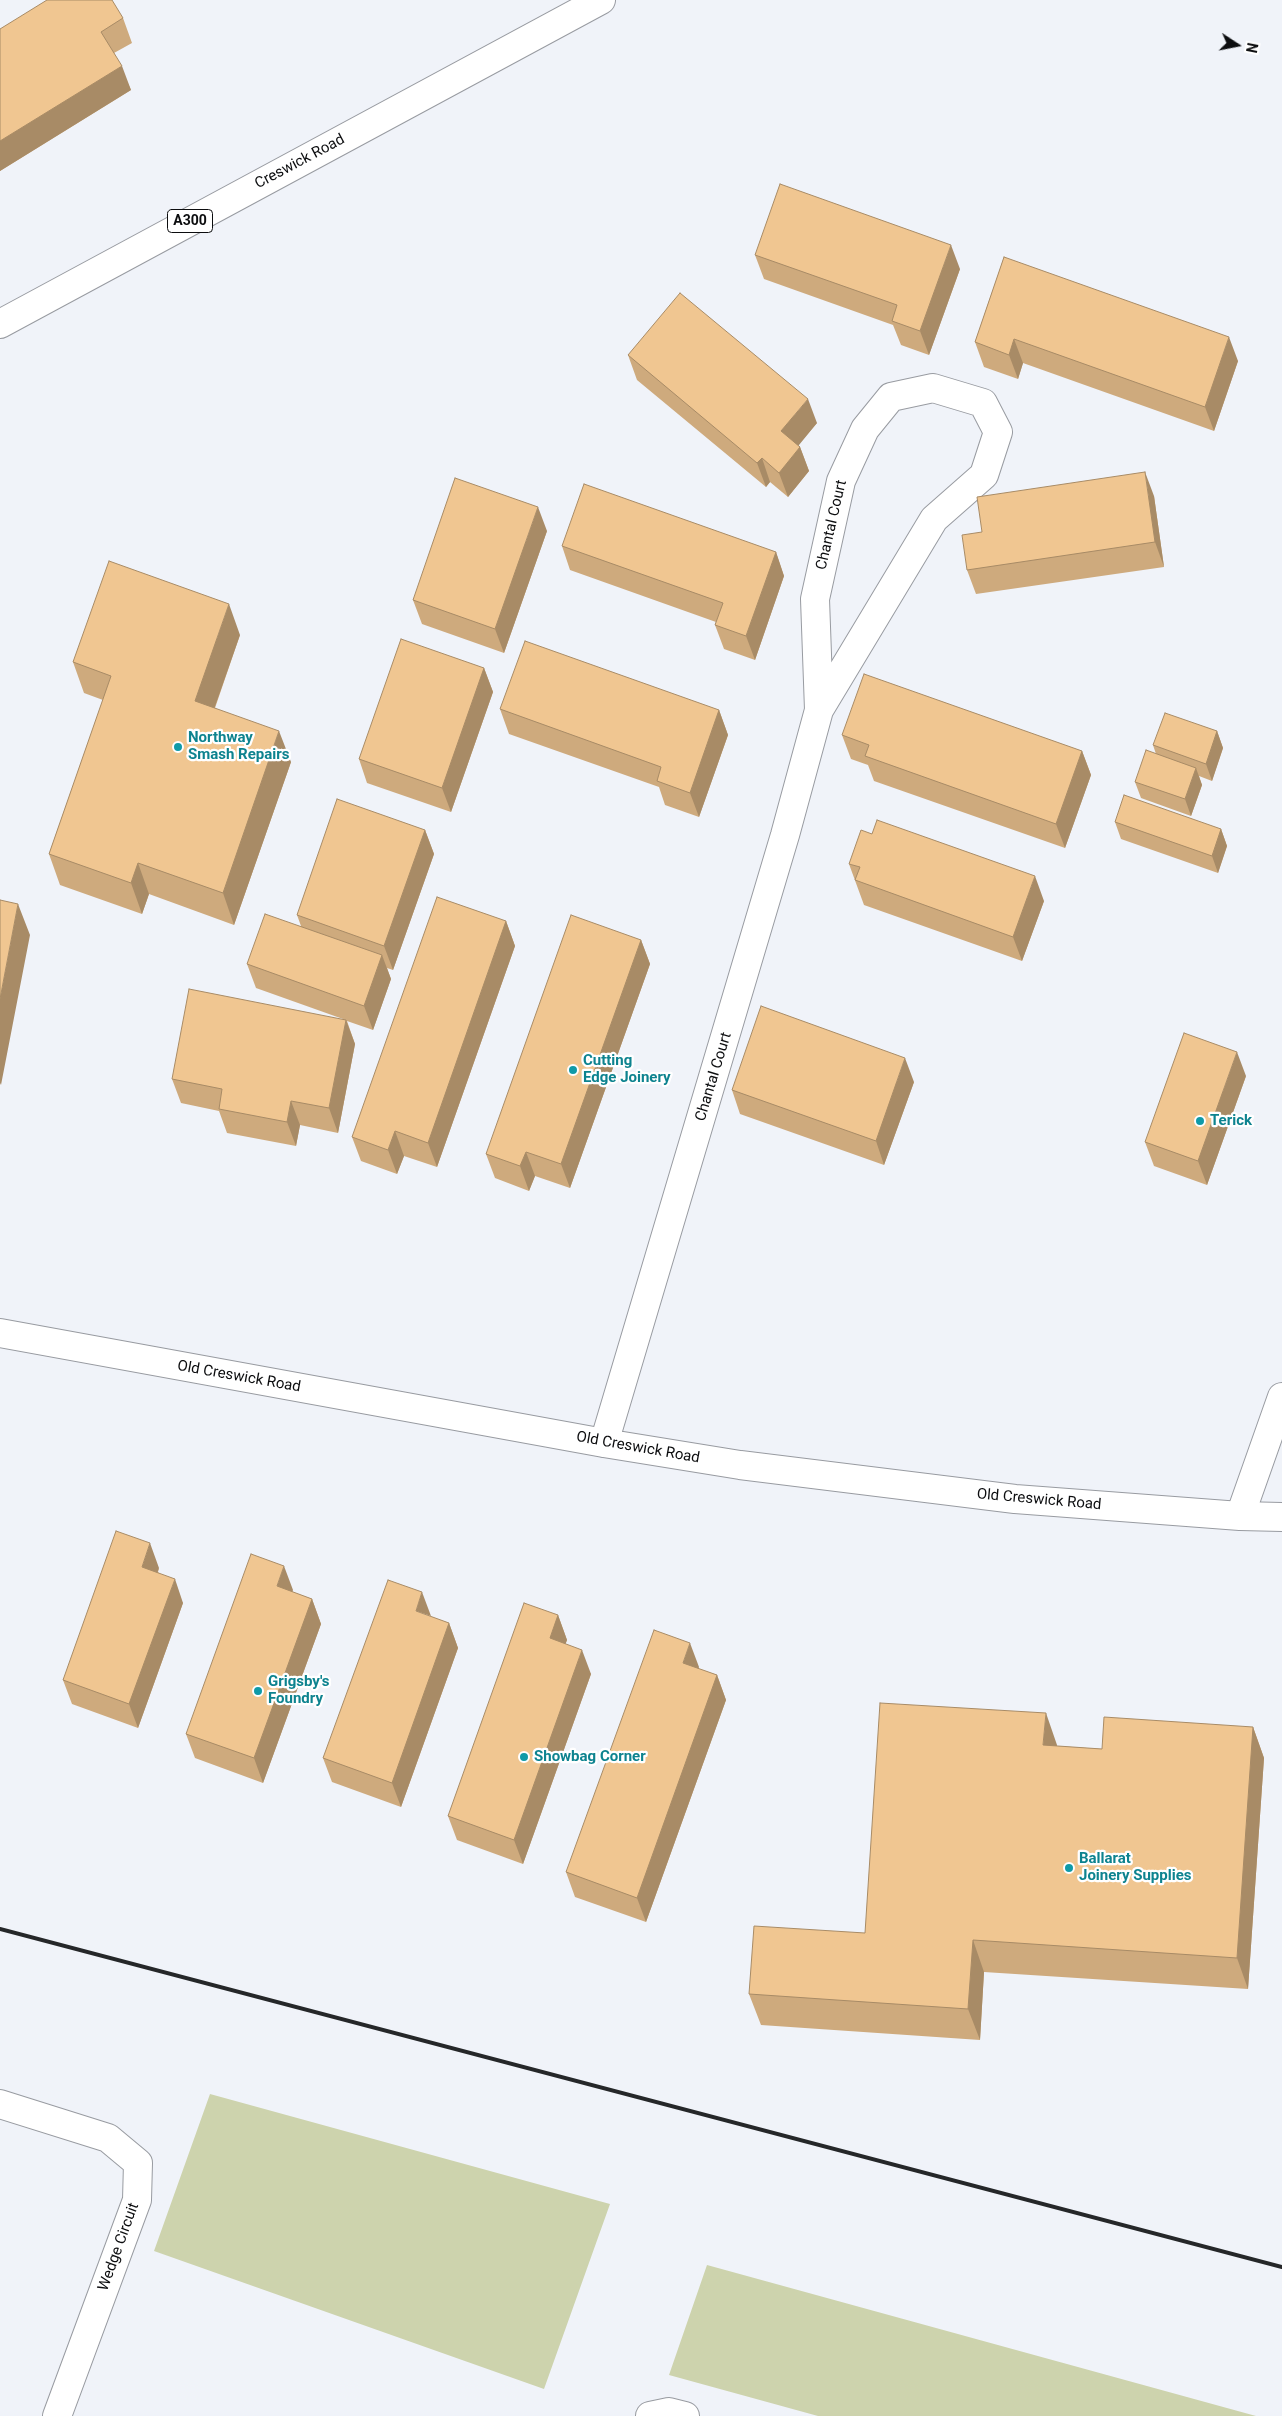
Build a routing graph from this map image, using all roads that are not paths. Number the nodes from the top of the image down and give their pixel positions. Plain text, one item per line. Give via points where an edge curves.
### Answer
1 (600, 0) edge
2 (0, 324) edge
3 (819, 710) junction
4 (0, 1333) edge
5 (1282, 1397) edge
6 (604, 1443) junction
7 (1240, 1516) junction
8 (1282, 1517) edge
9 (0, 2104) edge
10 (56, 2416) edge
11 (650, 2416) edge
12 (685, 2416) edge

1 - 2 main road, Creswick Road / A300
3 - 3 main road, Chantal Court via 815,599 841,481 865,429 891,397 933,388 983,403 998,432 984,475 934,519
3 - 6 main road, Chantal Court via 780,854
4 - 6 main road, Old Creswick Road
5 - 7 main road
6 - 7 main road, Old Creswick Road via 740,1465 1015,1499
7 - 8 main road, Old Creswick Road
9 - 10 main road, Wedge Circuit via 108,2138 138,2162 137,2200
11 - 12 main road via 669,2412

